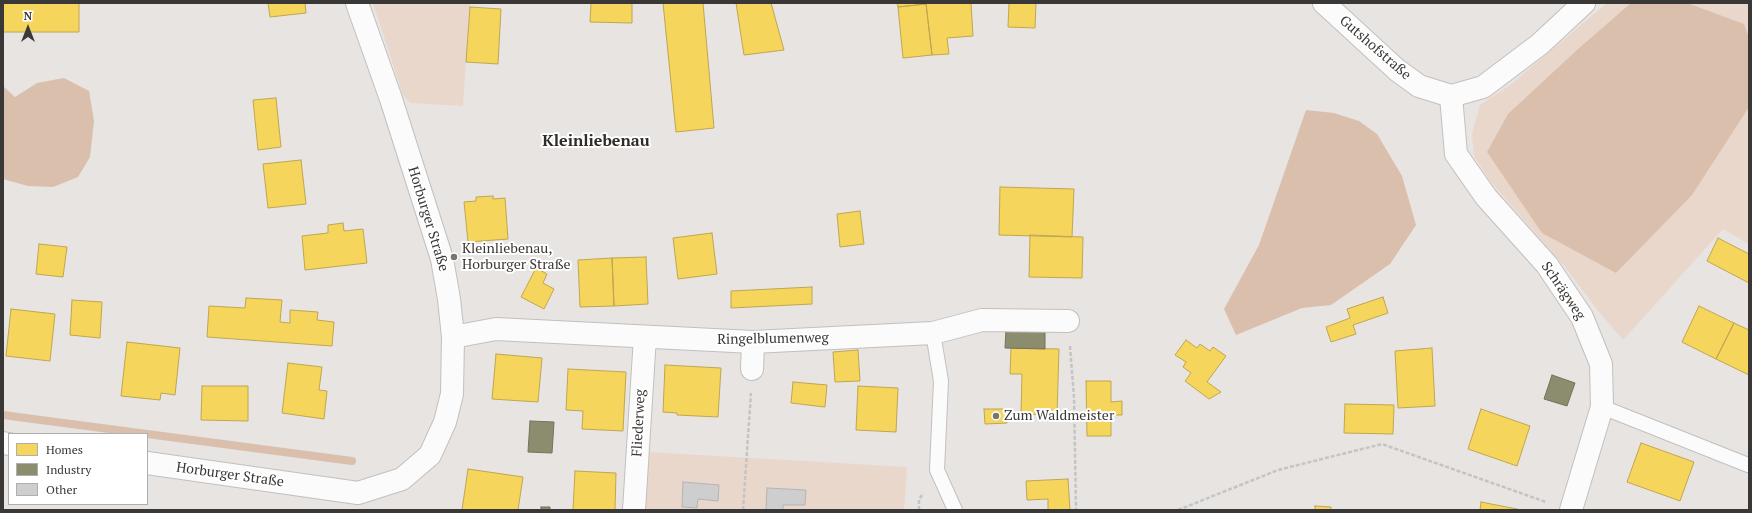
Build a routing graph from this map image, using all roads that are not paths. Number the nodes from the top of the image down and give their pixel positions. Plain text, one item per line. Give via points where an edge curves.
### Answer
1 (357, 3) edge
2 (1324, 3) edge
3 (1584, 3) edge
4 (1451, 96) junction
5 (1068, 321) road end
6 (933, 333) junction
7 (453, 337) junction
8 (645, 337) junction
9 (753, 342) junction
10 (752, 368) road end
11 (1602, 408) junction
12 (148, 463) edge
13 (1748, 465) dead end
14 (634, 510) edge
15 (955, 510) edge
16 (1571, 510) edge

1 - 7 street, Horburger Straße via 391,99 442,259
2 - 4 street, Gutshofstraße via 1397,70 1419,86
3 - 4 street via 1540,44 1483,87
4 - 11 street, Schrägweg via 1456,154 1486,196 1547,265 1582,317 1601,364
5 - 6 street, Ringelblumenweg via 982,320
6 - 9 street, Ringelblumenweg
6 - 15 lane via 941,381 937,470
7 - 8 street, Ringelblumenweg via 496,329
7 - 12 street, Horburger Straße via 452,394 445,422 430,455 402,479 358,493
8 - 9 street, Ringelblumenweg
8 - 14 street, Fliederweg
9 - 10 street
11 - 13 lane
11 - 16 street, Schrägweg

